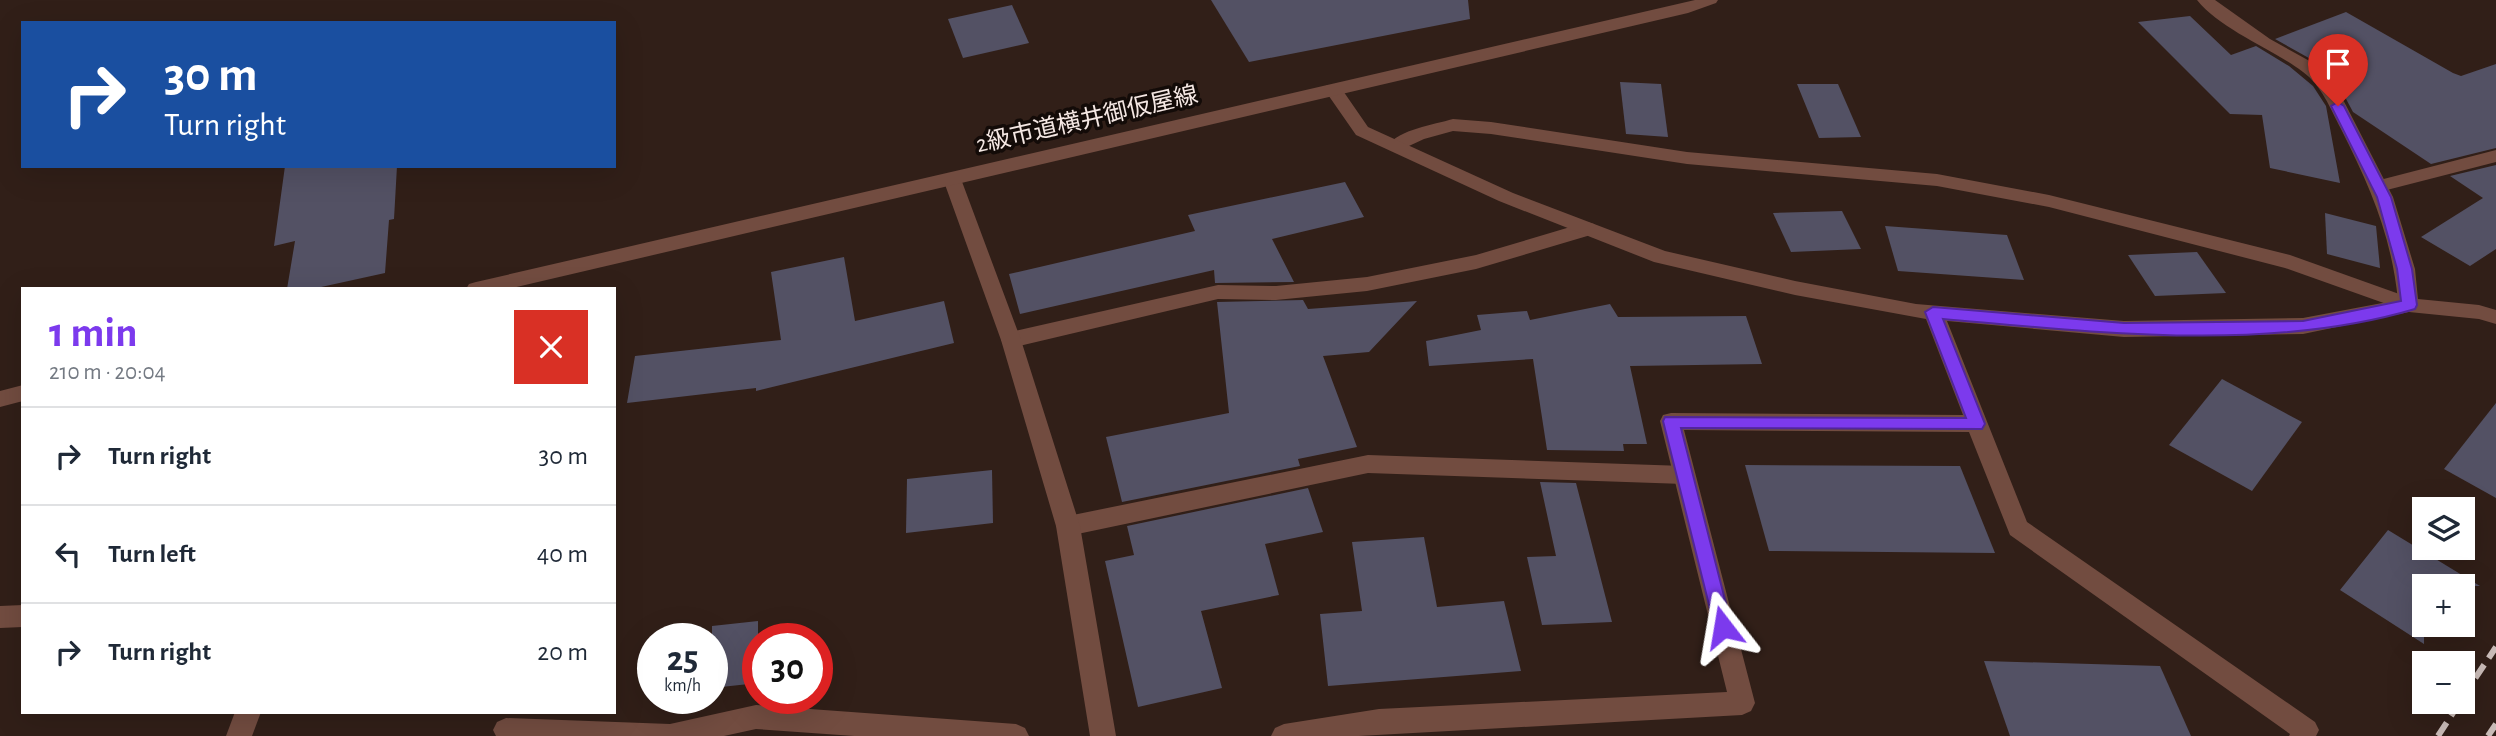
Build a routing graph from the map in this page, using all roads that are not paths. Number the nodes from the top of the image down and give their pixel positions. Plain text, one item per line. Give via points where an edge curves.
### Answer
1 (1710, 0) edge
2 (2205, 0) edge
3 (1333, 89) junction
4 (1396, 146) junction
5 (2496, 156) edge
6 (953, 179) junction
7 (2379, 186) junction
8 (1587, 229) junction
9 (485, 287) edge
10 (2409, 305) junction
11 (1933, 312) junction
12 (2496, 317) edge
13 (1011, 340) junction
14 (21, 394) edge
15 (0, 399) edge
16 (1977, 424) junction
17 (1684, 475) junction
18 (1068, 526) junction
19 (21, 616) edge
20 (0, 617) edge
21 (246, 714) edge
22 (1380, 729) edge
23 (506, 730) dead end
24 (239, 736) edge
25 (1016, 736) edge
26 (1103, 736) edge
27 (1284, 736) edge
28 (2302, 736) edge

1 - 3 street, 2級市道横井御仮屋線
2 - 7 street via 2264,43 2309,68 2328,86
3 - 4 street via 1362,131
3 - 6 street, 2級市道横井御仮屋線
4 - 8 street
4 - 10 street via 1453,125 1687,158 1937,180 2049,201 2290,262
5 - 7 street
6 - 9 street, 2級市道横井御仮屋線
6 - 13 street
7 - 10 street via 2405,269
8 - 11 street via 1661,257 1795,288
8 - 13 street via 1476,262 1381,281 1276,293 1218,292
10 - 11 street via 2276,327 2124,329
10 - 12 street
11 - 16 street
13 - 18 street
14 - 15 street
16 - 17 street via 1671,421
16 - 28 street via 2018,528 2306,730
17 - 18 street via 1368,464
17 - 22 street via 1742,703
18 - 26 street
19 - 20 street
21 - 24 street
22 - 27 street
23 - 25 street via 670,736 756,717

